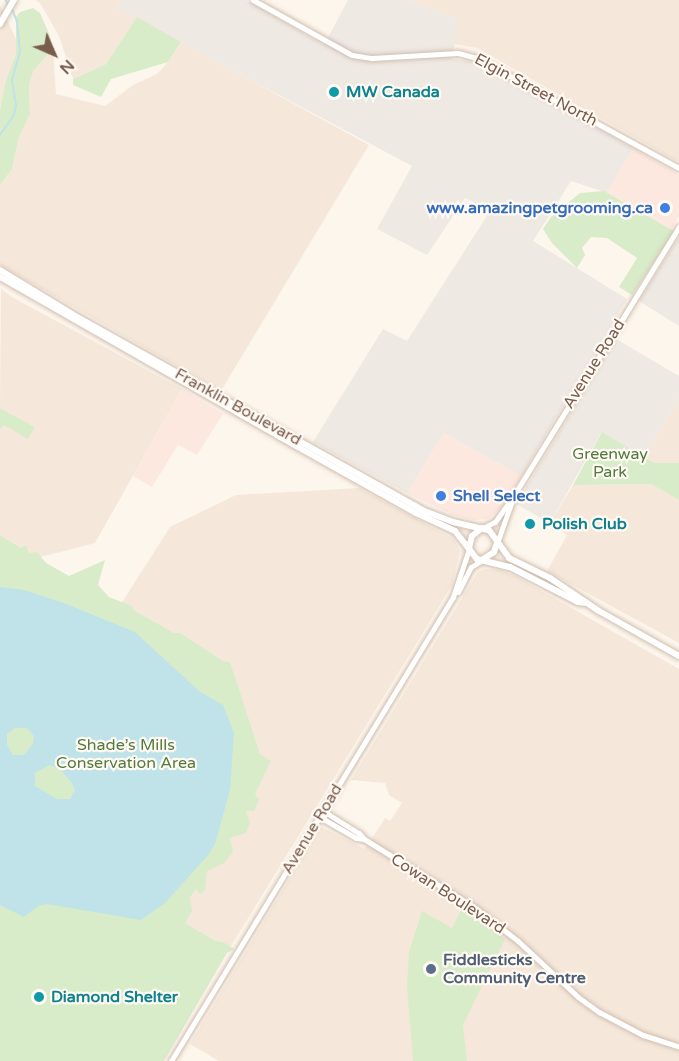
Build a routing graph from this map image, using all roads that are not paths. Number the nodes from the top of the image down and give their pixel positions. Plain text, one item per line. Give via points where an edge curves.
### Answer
1 (253, 0) edge
2 (14, 1) edge
3 (0, 24) edge
4 (679, 168) edge
5 (679, 227) edge
6 (0, 270) edge
7 (0, 277) edge
8 (510, 501) junction
9 (483, 528) junction
10 (497, 543) junction
11 (469, 549) junction
12 (482, 560) junction
13 (453, 597) junction
14 (587, 603) junction
15 (679, 656) edge
16 (321, 813) junction
17 (679, 1047) edge
18 (171, 1061) edge

1 - 4 street, Elgin Street North via 352,55 372,58 458,53 477,58
2 - 3 main road
5 - 8 street, Avenue Road
6 - 9 main road, Franklin Boulevard via 400,497 439,517
7 - 11 main road, Franklin Boulevard via 262,428 455,531
8 - 9 street, Avenue Road via 495,522
8 - 10 street, Avenue Road
9 - 10 main road via 492,532
9 - 11 main road via 472,536
10 - 12 main road via 494,552
10 - 14 main road via 509,558 550,578
11 - 12 main road
11 - 13 street, Avenue Road
12 - 13 street, Avenue Road via 471,567
12 - 14 main road via 510,567
13 - 16 street, Avenue Road
14 - 15 main road
16 - 17 street, Cowan Boulevard via 325,820 364,839 474,907 599,1012 643,1035
16 - 18 street, Avenue Road

